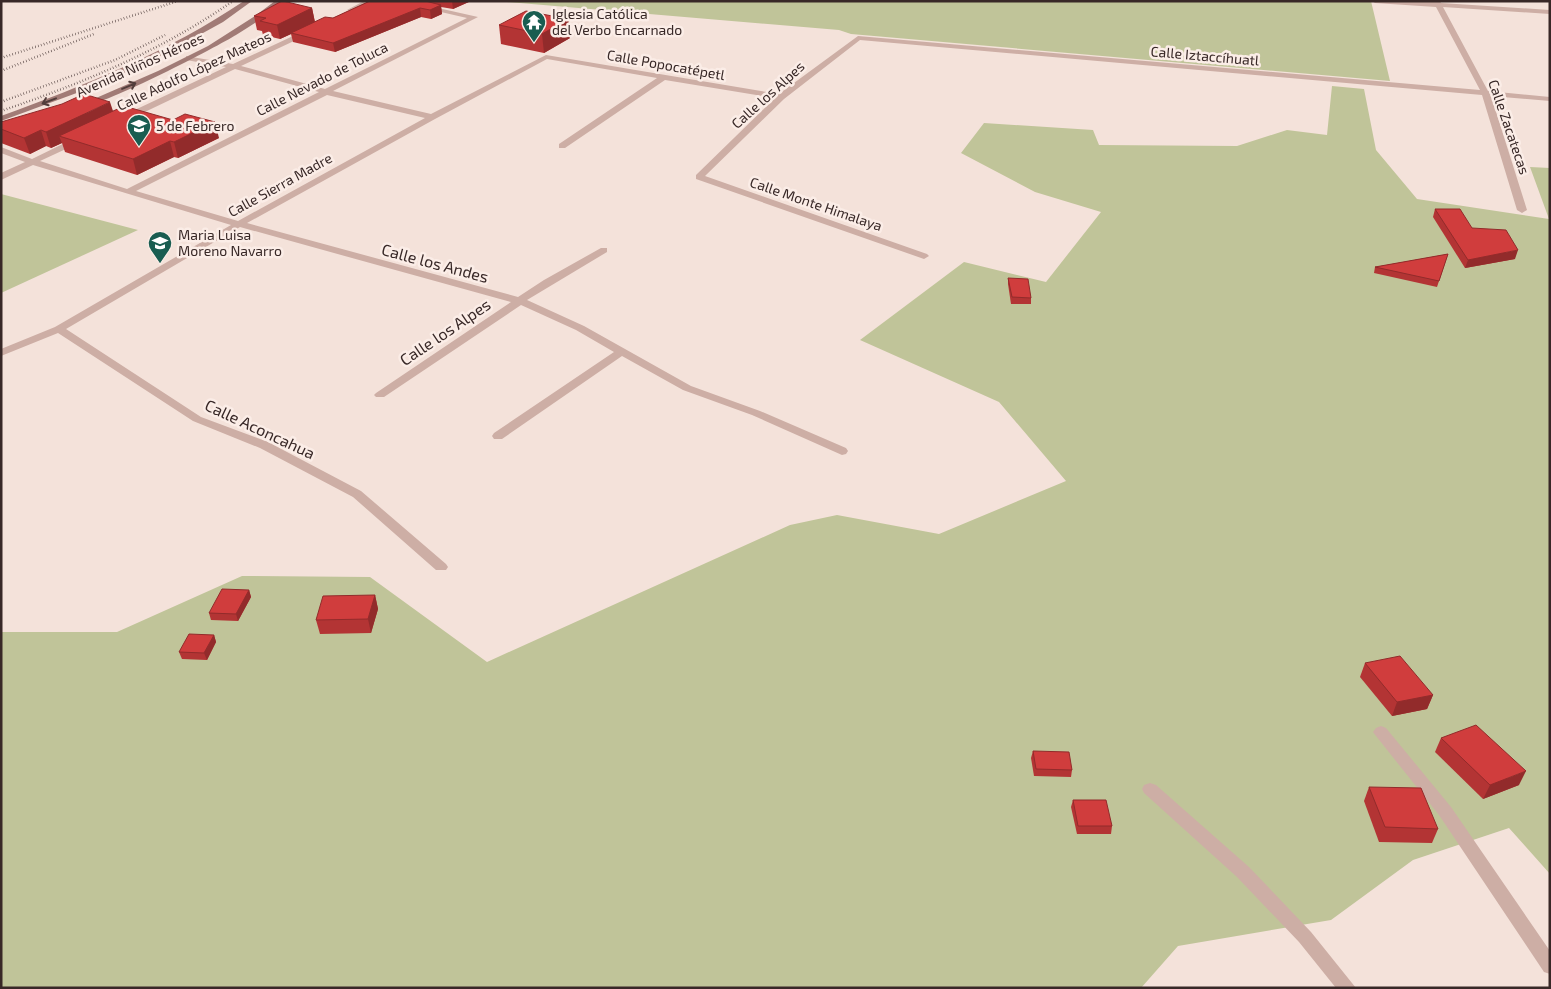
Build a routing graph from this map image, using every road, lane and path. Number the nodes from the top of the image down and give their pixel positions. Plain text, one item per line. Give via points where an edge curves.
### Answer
1 (249, 1) edge
2 (280, 1) edge
3 (370, 1) edge
4 (396, 1) edge
5 (1375, 1) edge
6 (1437, 3) edge
7 (1550, 12) edge
8 (344, 14) edge
9 (318, 26) edge
10 (858, 38) joint
11 (546, 57) joint
12 (189, 58) junction
13 (233, 66) junction
14 (664, 77) junction
15 (326, 92) junction
16 (1486, 94) junction
17 (781, 97) junction
18 (1550, 99) edge
19 (77, 108) edge
20 (432, 117) junction
21 (1, 118) edge
22 (120, 120) edge
23 (88, 135) edge
24 (562, 146) dead end
25 (1, 150) edge
26 (32, 162) junction
27 (1, 177) edge
28 (699, 177) joint
29 (128, 192) junction
30 (1522, 210) dead end
31 (239, 224) junction
32 (604, 250) dead end
33 (924, 256) dead end
34 (520, 301) junction
35 (60, 329) junction
36 (621, 352) junction
37 (1, 353) edge
38 (380, 395) dead end
39 (498, 436) dead end
40 (842, 451) dead end
41 (441, 567) dead end
42 (1381, 732) dead end
43 (1150, 789) dead end
44 (1550, 966) edge
45 (1347, 988) edge

1 -> 21 main road, Avenida Niños Héroes via 171,49 51,101
2 - 12 main road, Avenida Niños Héroes via 221,42
3 - 8 street
4 - 15 street, Calle Nevado de Toluca via 474,17
5 - 6 street
6 - 7 street
6 - 16 street, Calle Zacatecas
9 - 13 street, Calle Adolfo López Mateos
10 - 16 street, Calle Iztaccíhuatl
10 - 17 street, Calle los Alpes
11 - 14 street, Calle Popocatépetl
11 - 20 street, Calle Sierra Madre
12 - 13 street
19 -> 12 main road, Avenida Niños Héroes
13 - 15 street
13 - 22 street, Calle Adolfo López Mateos
14 - 17 street, Calle Popocatépetl
14 - 24 street
15 - 20 street
15 - 29 street, Calle Nevado de Toluca
16 - 18 street, Calle Iztaccíhuatl
16 - 30 street, Calle Zacatecas
17 - 28 street, Calle los Alpes
20 - 31 street, Calle Sierra Madre
23 - 26 street
25 - 26 street, Calle los Andes
26 - 27 street
26 - 29 street, Calle los Andes
28 - 33 street, Calle Monte Himalaya
29 - 31 street, Calle los Andes
31 - 34 street, Calle los Andes
31 - 35 street, Calle Sierra Madre
32 - 34 street, Calle los Alpes
34 - 36 street, Calle los Andes via 580,328
34 - 38 street, Calle los Alpes
35 - 37 street, Calle Sierra Madre
35 - 41 street, Calle Aconcahua via 198,419 264,445 357,494
36 - 39 street
36 - 40 street, Calle los Andes via 687,388 756,413
42 - 44 street via 1445,811
43 - 45 street via 1243,872 1305,937

